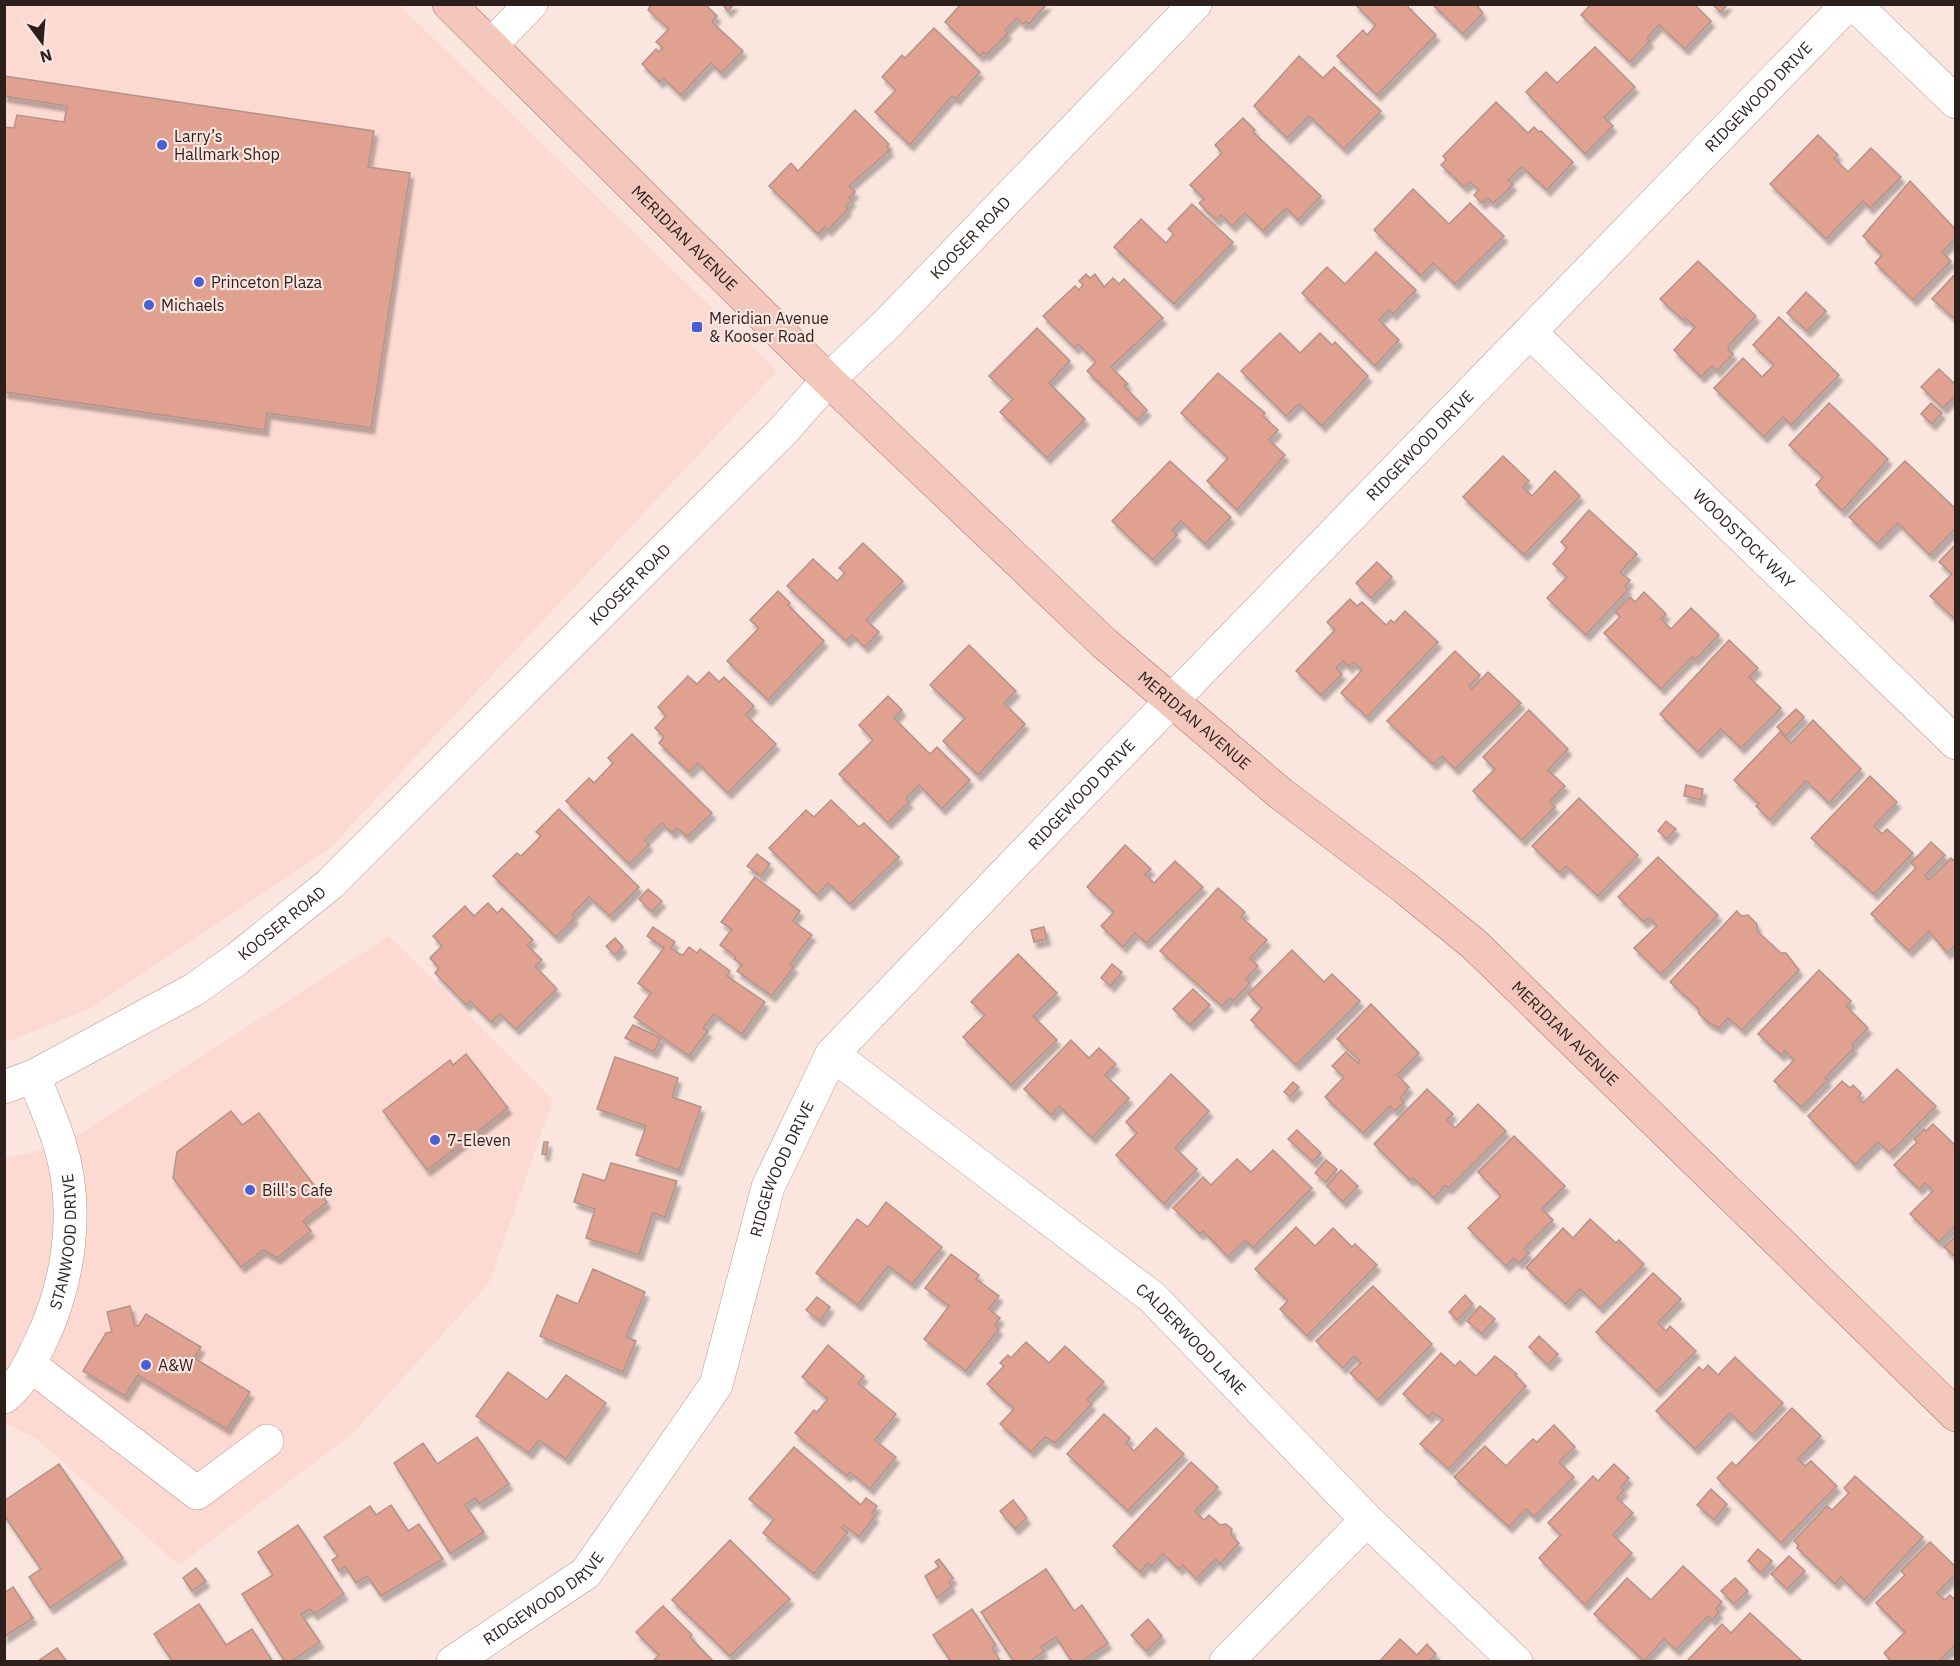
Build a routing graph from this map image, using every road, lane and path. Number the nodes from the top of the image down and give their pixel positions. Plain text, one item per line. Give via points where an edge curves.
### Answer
1 (449, 4) edge
2 (531, 4) edge
3 (1195, 4) edge
4 (1848, 4) edge
5 (1854, 4) edge
6 (491, 45) junction
7 (1956, 102) edge
8 (1531, 333) junction
9 (828, 380) junction
10 (1172, 700) junction
11 (1956, 743) edge
12 (832, 1054) junction
13 (19, 1082) edge
14 (30, 1365) junction
15 (4, 1397) edge
16 (1956, 1415) edge
17 (267, 1441) dead end
18 (1367, 1520) junction
19 (453, 1662) edge
20 (1226, 1662) edge
21 (1516, 1662) edge

1 - 6 main road, MERIDIAN AVENUE
2 - 6 street
3 - 9 street, KOOSER ROAD via 887,324
4 - 8 street, RIDGEWOOD DRIVE
5 - 7 street
6 - 9 main road, MERIDIAN AVENUE
8 - 10 street, RIDGEWOOD DRIVE
8 - 11 street, WOODSTOCK WAY
9 - 10 main road, MERIDIAN AVENUE via 1104,643
9 - 13 street, KOOSER ROAD via 741,473 330,884 195,989
10 - 12 street, RIDGEWOOD DRIVE
10 - 16 main road, MERIDIAN AVENUE via 1280,793 1475,945
12 - 18 street, CALDERWOOD LANE via 1152,1297
12 - 19 street, RIDGEWOOD DRIVE via 768,1187 716,1385 586,1573
13 - 14 street, STANWOOD DRIVE via 61,1146 69,1192 69,1246 52,1319
14 - 15 street, STANWOOD DRIVE via 20,1385
14 - 17 street via 197,1493
18 - 20 street
18 - 21 street, CALDERWOOD LANE

